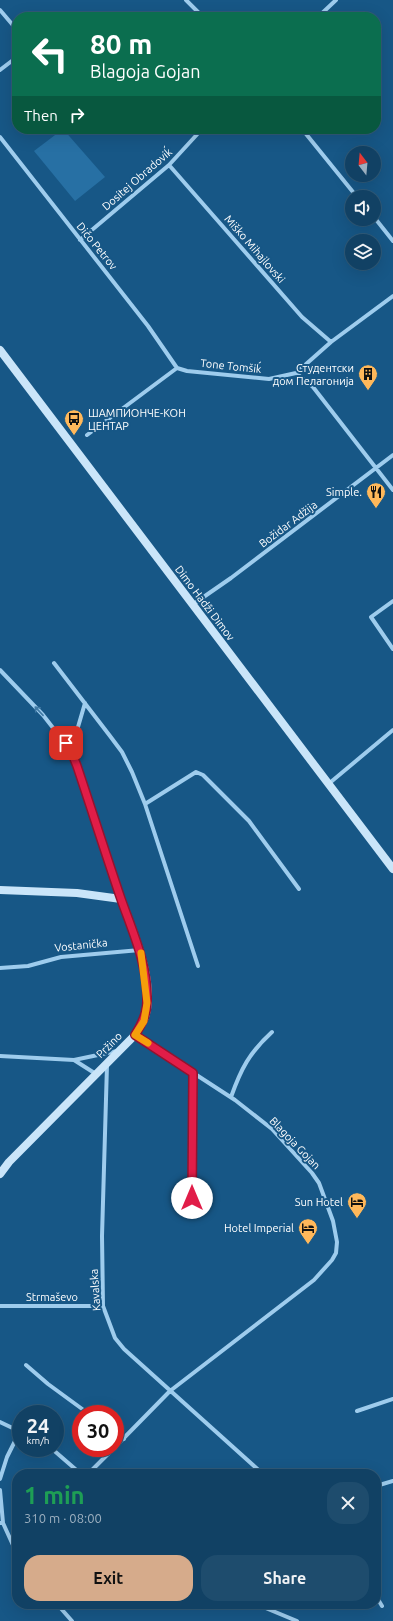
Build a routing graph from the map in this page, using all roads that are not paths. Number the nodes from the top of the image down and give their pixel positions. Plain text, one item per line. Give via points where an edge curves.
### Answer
1 (186, 0) edge
2 (336, 0) edge
3 (0, 10) edge
4 (197, 12) edge
5 (323, 12) edge
6 (12, 24) edge
7 (12, 61) edge
8 (0, 70) edge
9 (197, 134) edge
10 (306, 134) edge
11 (0, 137) edge
12 (169, 165) junction
13 (351, 190) edge
14 (381, 226) edge
15 (80, 240) junction
16 (393, 241) edge
17 (393, 296) edge
18 (331, 342) junction
19 (0, 350) edge
20 (178, 368) junction
21 (296, 373) junction
22 (87, 435) dead end
23 (393, 455) edge
24 (376, 468) junction
25 (393, 490) edge
26 (393, 602) edge
27 (192, 605) junction
28 (393, 649) edge
29 (54, 664) dead end
30 (0, 670) edge
31 (85, 703) junction
32 (393, 730) edge
33 (71, 751) junction
34 (332, 781) dead end
35 (145, 804) junction
36 (393, 869) edge
37 (299, 889) dead end
38 (0, 890) edge
39 (121, 899) junction
40 (141, 950) junction
41 (198, 966) dead end
42 (0, 968) edge
43 (272, 1032) dead end
44 (135, 1035) junction
45 (121, 1050) junction
46 (0, 1056) edge
47 (74, 1060) junction
48 (108, 1062) junction
49 (193, 1073) junction
50 (96, 1074) junction
51 (231, 1097) junction
52 (0, 1174) edge
53 (192, 1198) dead end
54 (0, 1306) edge
55 (103, 1306) junction
56 (26, 1365) dead end
57 (170, 1391) junction
58 (393, 1399) edge
59 (77, 1405) edge
60 (357, 1411) dead end
61 (0, 1422) edge
62 (12, 1428) edge
63 (124, 1439) edge
64 (12, 1447) edge
65 (61, 1457) edge
66 (106, 1457) edge
67 (256, 1468) edge
68 (75, 1469) edge
69 (93, 1469) edge
70 (0, 1479) edge
71 (393, 1481) edge
72 (381, 1485) edge
73 (0, 1490) edge
74 (2, 1523) edge
75 (12, 1544) edge
76 (61, 1609) edge
77 (268, 1609) edge
78 (72, 1621) edge
79 (297, 1621) edge

1 - 4 street
2 - 5 street
3 - 6 street
7 - 8 street
9 - 12 street, Dositej Obradoviḱ
10 - 13 street
11 - 15 street, Dičo Petrov
12 - 15 street, Dositej Obradoviḱ
12 - 18 street, Miško Mihajlovski via 302,317
14 - 16 street
15 - 20 street, Dičo Petrov
17 - 18 street, Tone Tomšiḱ
18 - 21 street, Tone Tomšiḱ
19 - 27 street, Dimo Hadži Dimov
20 - 21 street, Tone Tomšiḱ via 269,379
20 - 22 street
21 - 24 street via 313,388
23 - 24 street, Božidar Adžija
24 - 25 street
24 - 27 street, Božidar Adžija
26 - 28 street via 371,617
27 - 36 street, Dimo Hadži Dimov
29 - 31 street
33 -> 30 street via 43,715
31 - 33 street
31 - 35 street via 122,752
32 - 34 street
33 - 39 street
35 - 37 street via 196,772 203,774 248,820
35 - 41 street
38 - 39 street via 77,893
39 - 40 street, Pržino
40 - 42 street, Vostanička via 61,957 28,966
40 - 44 street, Pržino via 147,1003 144,1021
43 - 51 street via 249,1055
44 - 45 street, Pržino
44 - 49 street, Blagoja Gojan
45 - 47 street
45 - 48 street, Pržino
46 - 47 street
47 - 50 street
48 - 50 street, Pržino
48 - 55 street, Kavalska via 102,1236
49 - 51 street, Blagoja Gojan
49 - 53 street
50 - 52 street, Pržino
51 - 57 street, Blagoja Gojan via 272,1130 319,1183 333,1221 337,1242 336,1253 314,1280
54 - 55 street, Strmaševo
55 - 57 street, Kavalska via 119,1344
56 - 59 street
57 - 63 street, Blagoja Gojan
57 - 67 street, Kavalska
58 - 60 street
61 - 62 street
64 - 70 street via 6,1457
65 - 68 street
66 - 69 street, Blagoja Gojan
71 - 72 street
73 - 74 street
74 - 75 street
76 - 78 street
77 - 79 street

